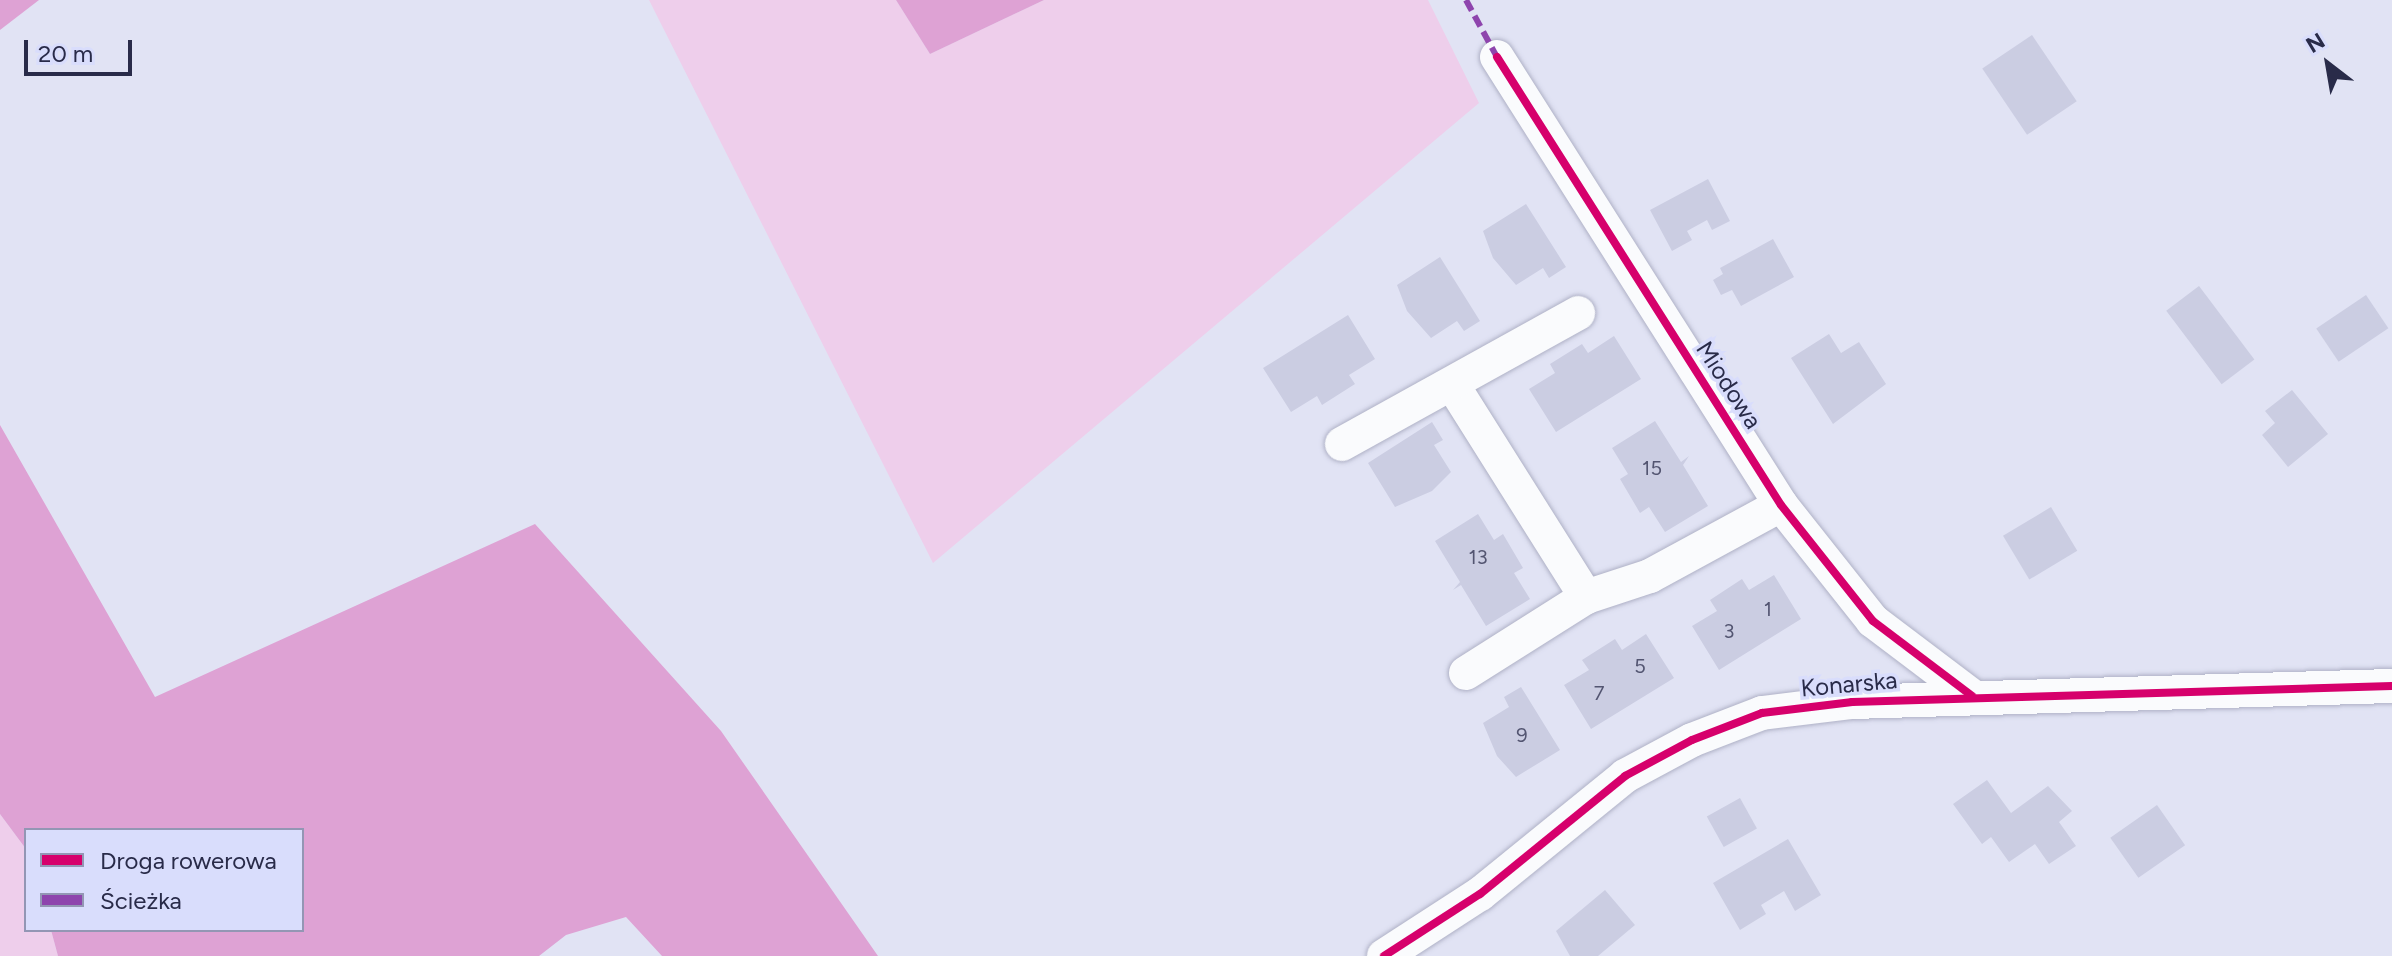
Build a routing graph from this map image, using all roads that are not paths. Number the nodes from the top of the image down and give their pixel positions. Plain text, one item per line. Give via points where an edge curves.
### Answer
1 (1497, 57) dead end
2 (1578, 313) dead end
3 (1452, 384) junction
4 (1342, 444) dead end
5 (1781, 505) junction
6 (1586, 597) junction
7 (1466, 673) dead end
8 (2392, 686) edge
9 (1972, 696) junction
10 (1384, 956) edge

1 - 5 street, Miodowa
2 - 3 street
3 - 4 street
3 - 6 street
5 - 6 street via 1650,576
5 - 9 street, Miodowa via 1873,621
6 - 7 street
8 - 9 street, Konarska
9 - 10 street, Konarska via 1762,713 1692,740 1625,776 1480,894

